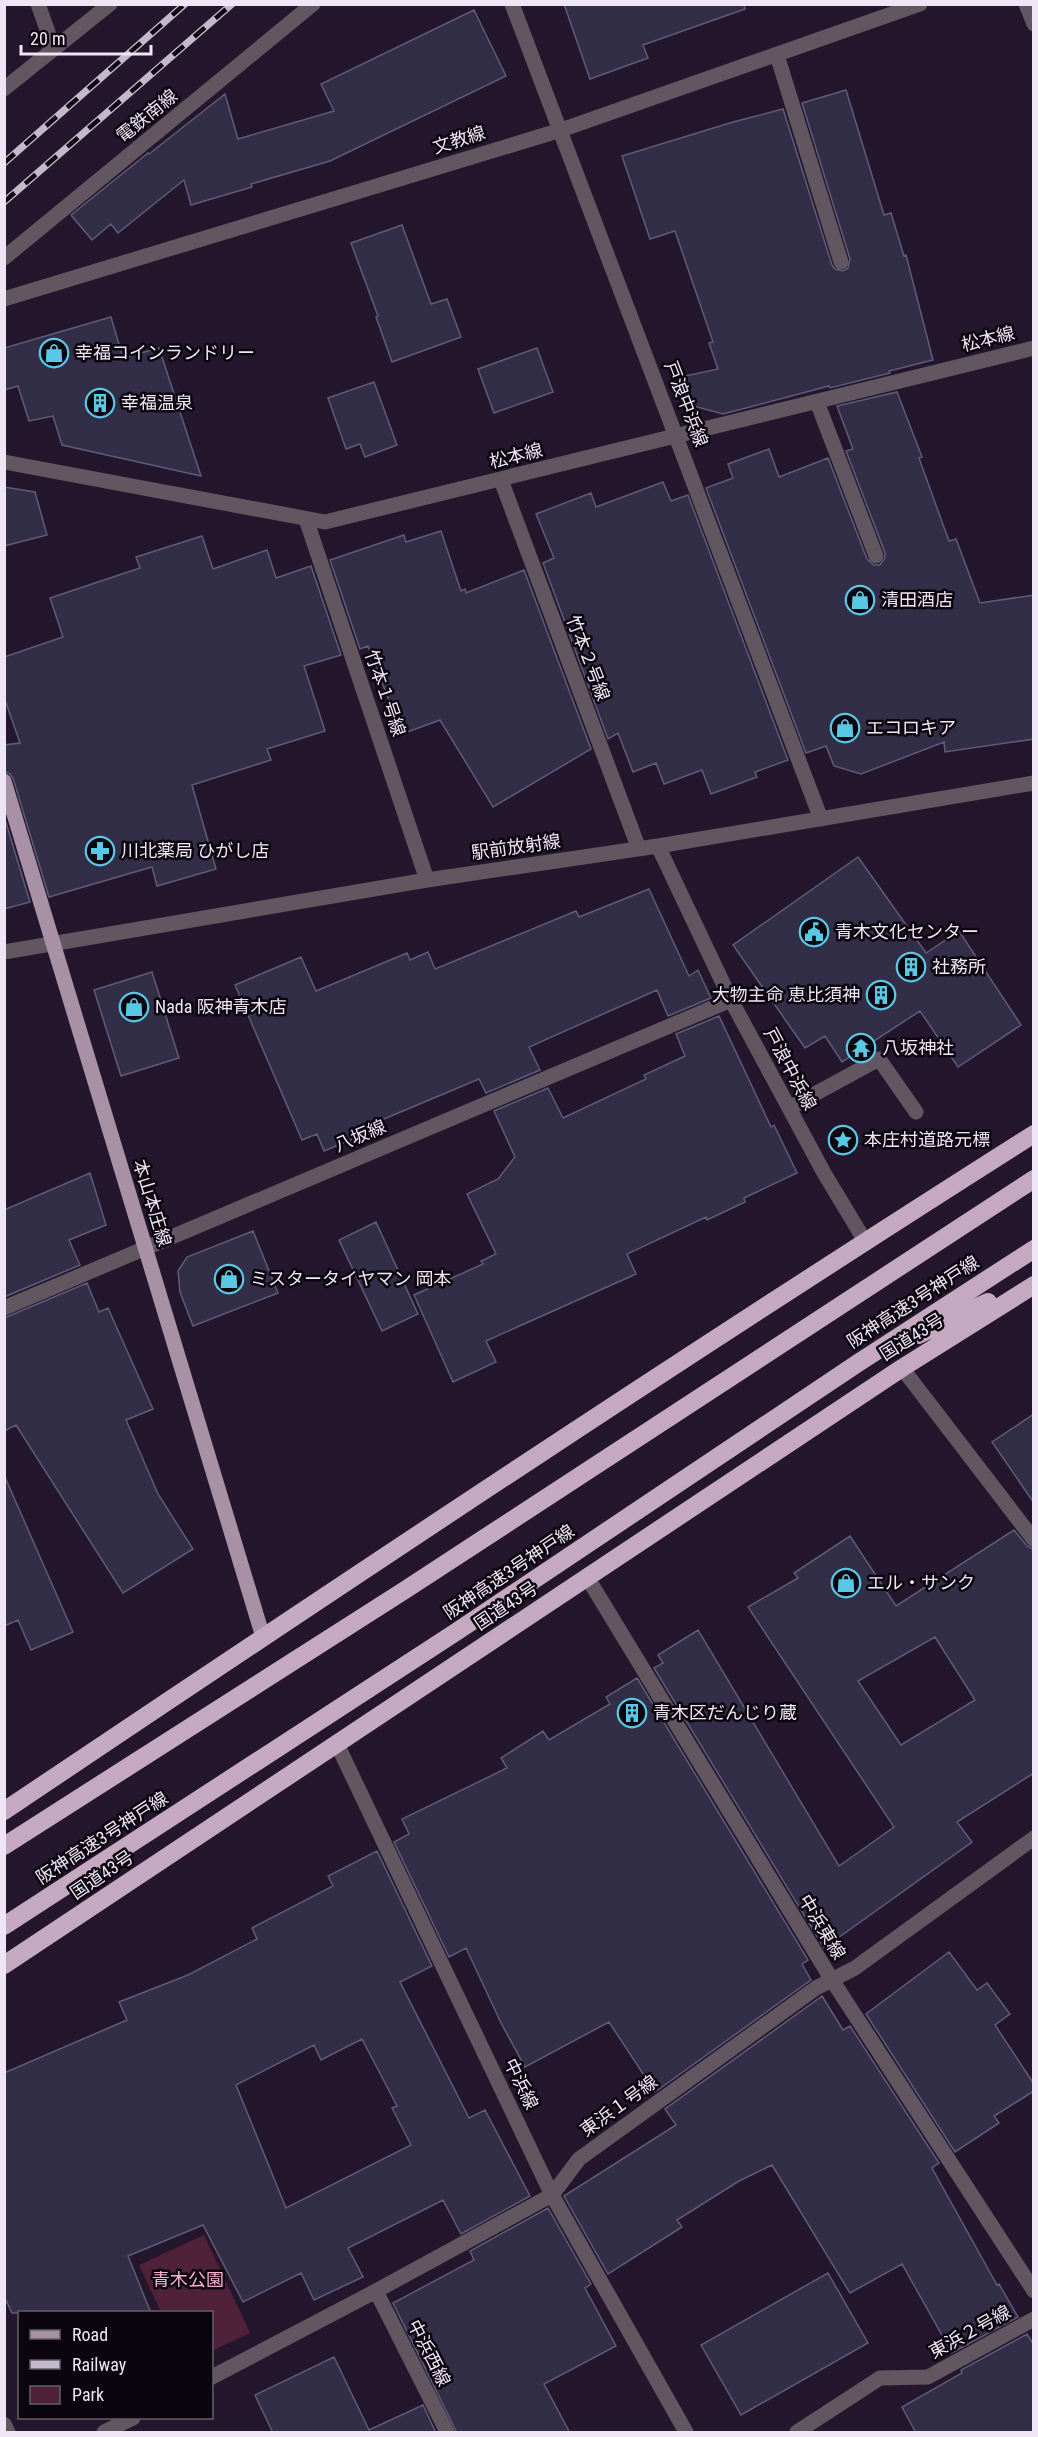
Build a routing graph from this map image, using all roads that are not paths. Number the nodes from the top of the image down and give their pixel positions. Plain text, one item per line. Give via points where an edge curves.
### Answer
1 (38, 4) edge
2 (110, 4) edge
3 (314, 4) edge
4 (512, 4) edge
5 (920, 4) edge
6 (1026, 4) edge
7 (1034, 24) edge
8 (54, 49) junction
9 (777, 55) junction
10 (4, 89) edge
11 (561, 130) junction
12 (4, 258) edge
13 (841, 262) dead end
14 (4, 299) edge
15 (1034, 348) edge
16 (817, 402) junction
17 (678, 437) junction
18 (4, 462) edge
19 (501, 480) junction
20 (306, 519) junction
21 (876, 556) dead end
22 (4, 781) edge
23 (1034, 783) edge
24 (821, 819) junction
25 (658, 846) junction
26 (639, 849) junction
27 (427, 880) junction
28 (54, 943) junction
29 (4, 952) edge
30 (731, 1000) junction
31 (789, 1108) junction
32 (916, 1112) dead end
33 (1034, 1134) edge
34 (1034, 1179) edge
35 (865, 1241) junction
36 (145, 1248) junction
37 (1034, 1249) edge
38 (1034, 1283) edge
39 (4, 1308) edge
40 (858, 1363) junction
41 (902, 1368) junction
42 (1034, 1540) edge
43 (587, 1577) junction
44 (263, 1637) junction
45 (337, 1744) junction
46 (4, 1811) edge
47 (1034, 1838) edge
48 (4, 1846) edge
49 (4, 1926) edge
50 (4, 1965) edge
51 (832, 1980) junction
52 (552, 2195) junction
53 (376, 2291) junction
54 (1034, 2291) edge
55 (1034, 2319) edge
56 (213, 2376) edge
57 (131, 2419) edge
58 (4, 2424) edge
59 (8, 2433) edge
60 (104, 2433) edge
61 (447, 2433) edge
62 (686, 2433) edge
63 (797, 2433) edge

1 - 8 street
2 - 8 street
3 - 12 street, 電鉄南線
4 - 11 street, 戸浪中浜線
5 - 9 street, 文教線
6 - 7 street
8 - 10 street
9 - 11 street, 文教線
9 - 13 street
11 - 14 street, 文教線
11 - 17 street, 戸浪中浜線
15 - 16 street, 松本線
16 - 17 street, 松本線
16 - 21 street
17 - 19 street, 松本線
17 - 24 street, 戸浪中浜線
18 - 20 street, 松本線
19 - 20 street, 松本線 via 325,522
19 - 26 street, 竹本２号線
20 - 27 street, 竹本１号線
22 - 28 main road, 本山本庄線
23 - 24 street, 駅前放射線
24 - 25 street, 駅前放射線
25 - 26 street, 駅前放射線
25 - 30 street, 戸浪中浜線
26 - 27 street, 駅前放射線
27 - 28 street, 駅前放射線
28 - 29 street, 駅前放射線
28 - 36 main road, 本山本庄線
30 - 31 street, 戸浪中浜線
30 - 36 street, 八坂線
31 - 32 street via 879,1059
31 - 35 street, 戸浪中浜線
33 - 35 highway
34 - 48 highway, 阪神高速3号神戸線 via 405,1590
35 - 44 highway
36 - 39 street, 八坂線
36 - 44 main road, 本山本庄線
37 - 40 highway, 阪神高速3号神戸線
38 - 40 highway
38 - 41 highway, 国道43号
40 - 49 highway, 阪神高速3号神戸線 via 456,1632
41 - 42 street
41 - 43 highway, 国道43号
43 - 45 highway, 国道43号
43 - 51 street, 中浜東線
44 - 46 highway
45 - 50 highway, 国道43号
45 - 52 street, 中浜線
47 - 51 street, 東浜１号線 via 855,1968
51 - 52 street, 東浜１号線 via 579,2159
51 - 54 street, 中浜東線
52 - 53 street, 東浜１号線
52 - 62 street, 中浜線
53 - 56 street, 東浜１号線
53 - 61 street, 中浜西線
55 - 63 street, 東浜２号線 via 928,2377 880,2378
57 - 60 street
58 - 59 street

